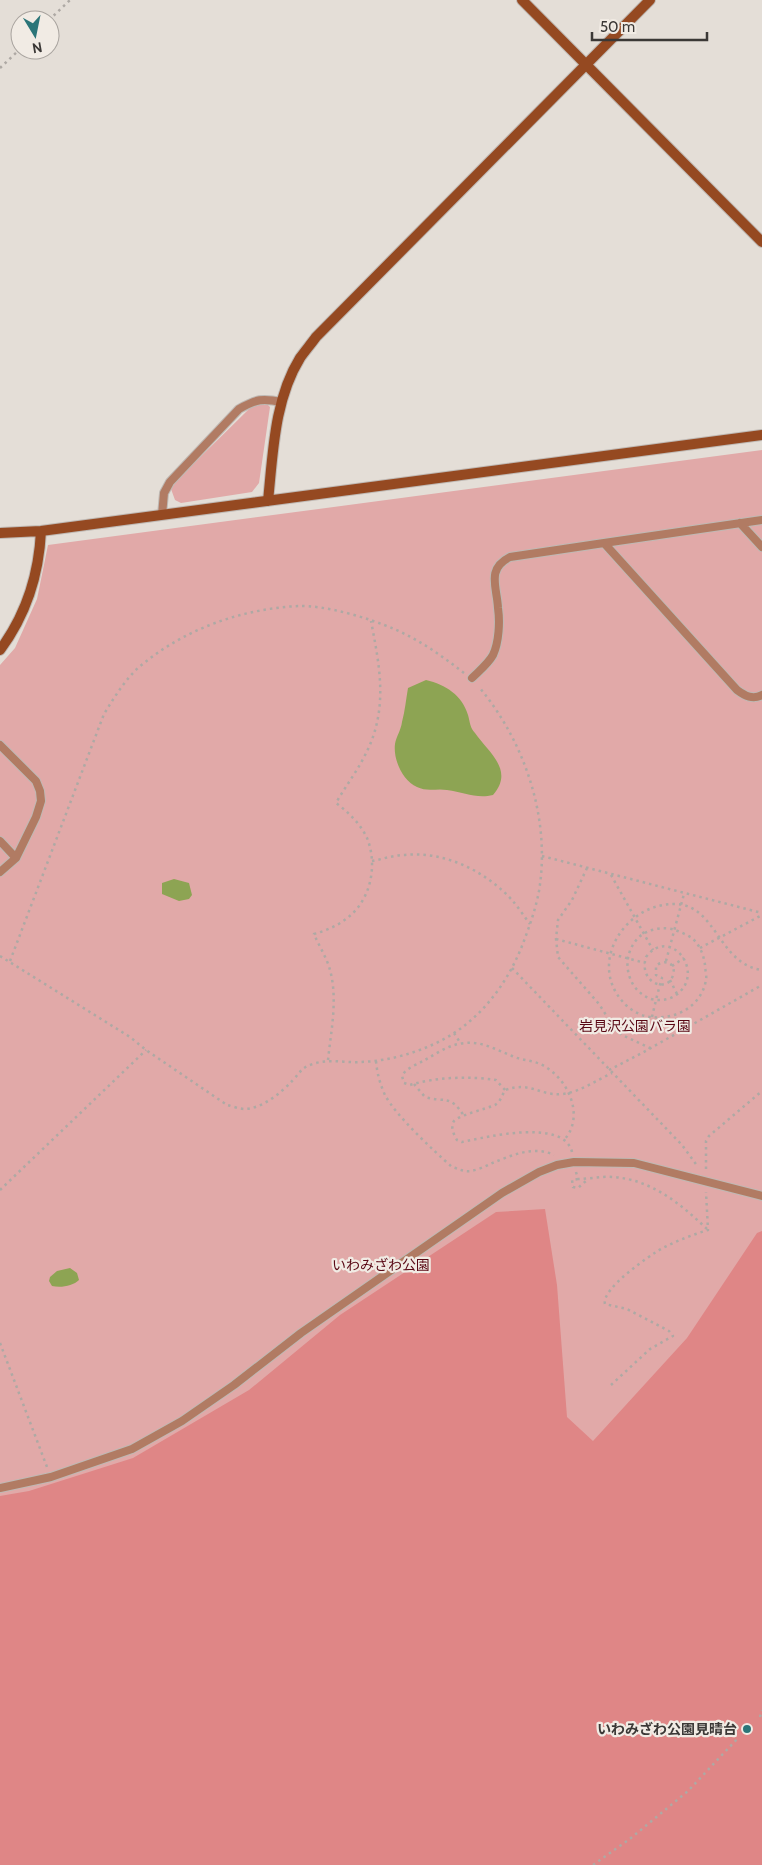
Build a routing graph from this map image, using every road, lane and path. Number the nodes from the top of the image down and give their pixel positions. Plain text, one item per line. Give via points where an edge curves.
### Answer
1 (70, 0) edge
2 (522, 0) edge
3 (650, 0) edge
4 (60, 10) edge
5 (10, 58) edge
6 (586, 64) junction
7 (0, 68) edge
8 (762, 242) edge
9 (282, 402) junction
10 (762, 435) edge
11 (268, 502) junction
12 (162, 515) junction
13 (762, 520) edge
14 (740, 523) junction
15 (41, 531) junction
16 (0, 533) edge
17 (604, 542) junction
18 (762, 547) edge
19 (371, 620) junction
20 (0, 650) edge
21 (472, 678) junction
22 (762, 695) edge
23 (0, 746) edge
24 (0, 841) edge
25 (542, 856) junction
26 (16, 858) junction
27 (372, 862) junction
28 (587, 868) junction
29 (0, 872) edge
30 (611, 875) junction
31 (684, 894) junction
32 (681, 905) junction
33 (762, 914) edge
34 (634, 917) junction
35 (530, 924) junction
36 (674, 930) junction
37 (644, 934) junction
38 (719, 938) junction
39 (556, 939) junction
40 (669, 946) junction
41 (700, 948) junction
42 (653, 950) junction
43 (610, 954) junction
44 (0, 956) edge
45 (684, 958) junction
46 (627, 959) junction
47 (10, 961) junction
48 (666, 961) junction
49 (645, 963) junction
50 (672, 966) junction
51 (512, 968) junction
52 (762, 970) edge
53 (670, 980) junction
54 (660, 984) junction
55 (762, 985) edge
56 (677, 994) junction
57 (656, 1000) junction
58 (652, 1017) junction
59 (454, 1033) junction
60 (461, 1044) junction
61 (650, 1048) junction
62 (146, 1050) junction
63 (328, 1060) junction
64 (376, 1061) junction
65 (610, 1071) junction
66 (414, 1084) junction
67 (505, 1090) junction
68 (762, 1091) edge
69 (570, 1092) junction
70 (464, 1116) junction
71 (564, 1140) junction
72 (572, 1162) junction
73 (578, 1179) junction
74 (588, 1179) junction
75 (706, 1182) junction
76 (0, 1190) edge
77 (762, 1196) edge
78 (708, 1230) junction
79 (0, 1343) edge
80 (611, 1385) dead end
81 (52, 1478) junction
82 (0, 1488) edge
83 (762, 1710) edge
84 (760, 1717) dead end
85 (740, 1737) dead end
86 (593, 1865) edge

1 - 4 path
2 - 6 street
3 - 6 street
5 - 7 path
6 - 8 street
6 - 9 street via 316,337 300,359
9 - 11 street
9 - 12 lane via 264,398 239,409 170,482 164,493
10 - 11 street
11 - 12 street
12 - 15 street
13 - 14 lane
14 - 17 lane
14 - 18 lane
15 - 16 street
15 - 20 street via 40,554 28,601
17 - 21 lane via 510,557 498,565 494,582 499,609 496,646 492,656
17 - 22 lane via 738,690 745,696 758,698
19 - 21 path via 417,640
19 - 27 path via 382,689 380,706 365,755 336,803 353,817 367,838
19 - 47 path via 300,606 235,616 173,643 137,669 104,714
21 - 25 path via 502,718 520,751 532,787
23 - 26 lane via 36,781 40,791 41,801 36,817
24 - 26 lane
25 - 28 path
25 - 35 path via 539,892
26 - 29 lane
27 - 35 path via 405,854 446,858 489,880 512,900
27 - 63 path via 369,886 354,912 332,928 314,934 332,981 334,1008
28 - 30 path
28 - 39 path via 558,920
30 - 31 path
30 - 34 path
31 - 32 path
31 - 33 path
32 - 34 path via 653,908
32 - 36 path
32 - 38 path via 703,916
33 - 38 path
34 - 37 path
34 - 43 path via 617,937
35 - 51 path
36 - 37 path via 655,929
36 - 40 path
36 - 41 path via 692,938
37 - 42 path
37 - 46 path via 630,950
38 - 41 path
38 - 52 path via 727,950 745,965
39 - 43 path
39 - 61 path via 558,956 599,1004 615,1030
40 - 42 path
40 - 45 path
40 - 48 path
41 - 58 path via 706,979 701,994 691,1006 676,1015
42 - 49 path
43 - 46 path
43 - 58 path via 610,978 616,994 627,1007
44 - 47 path
45 - 50 path
45 - 56 path via 688,976
46 - 49 path
46 - 57 path via 627,969 635,989
47 - 62 path
48 - 50 path
48 - 54 path via 656,966 656,975 662,978
49 - 54 path via 647,976
50 - 53 path
51 - 59 path via 499,991
51 - 65 path
53 - 54 path
53 - 56 path
54 - 57 path
55 - 61 path
56 - 57 path via 673,998
57 - 58 path
59 - 60 path
59 - 64 path via 404,1055
60 - 66 path via 444,1049 404,1072 404,1083
60 - 69 path via 490,1046 514,1058 540,1064 554,1073
61 - 65 path
62 - 63 path via 227,1105 245,1109 275,1096 304,1067
62 - 76 path
63 - 64 path
64 - 72 path via 386,1096 396,1110 452,1167 473,1171 513,1155 546,1151
65 - 69 path
65 - 75 path via 682,1145
66 - 67 path via 468,1077 496,1080
66 - 70 path via 425,1097 453,1102
67 - 69 path via 523,1086 560,1094
67 - 70 path via 495,1105
68 - 75 path via 709,1136 706,1142
69 - 71 path via 574,1116
70 - 71 path via 454,1121 452,1127 457,1140 462,1142 518,1132
71 - 72 path via 570,1144
72 - 73 path
72 - 75 lane via 634,1163
72 - 81 lane via 538,1172 502,1193 301,1333 182,1421 132,1449
73 - 74 path
73 - 74 path via 572,1180 573,1187
74 - 78 path via 611,1176 654,1188
75 - 77 lane
75 - 78 path
78 - 80 path via 660,1250 623,1277 606,1295 605,1304 627,1310 673,1336 650,1349
79 - 81 path
81 - 82 lane
83 - 84 path
85 - 86 path via 688,1791

